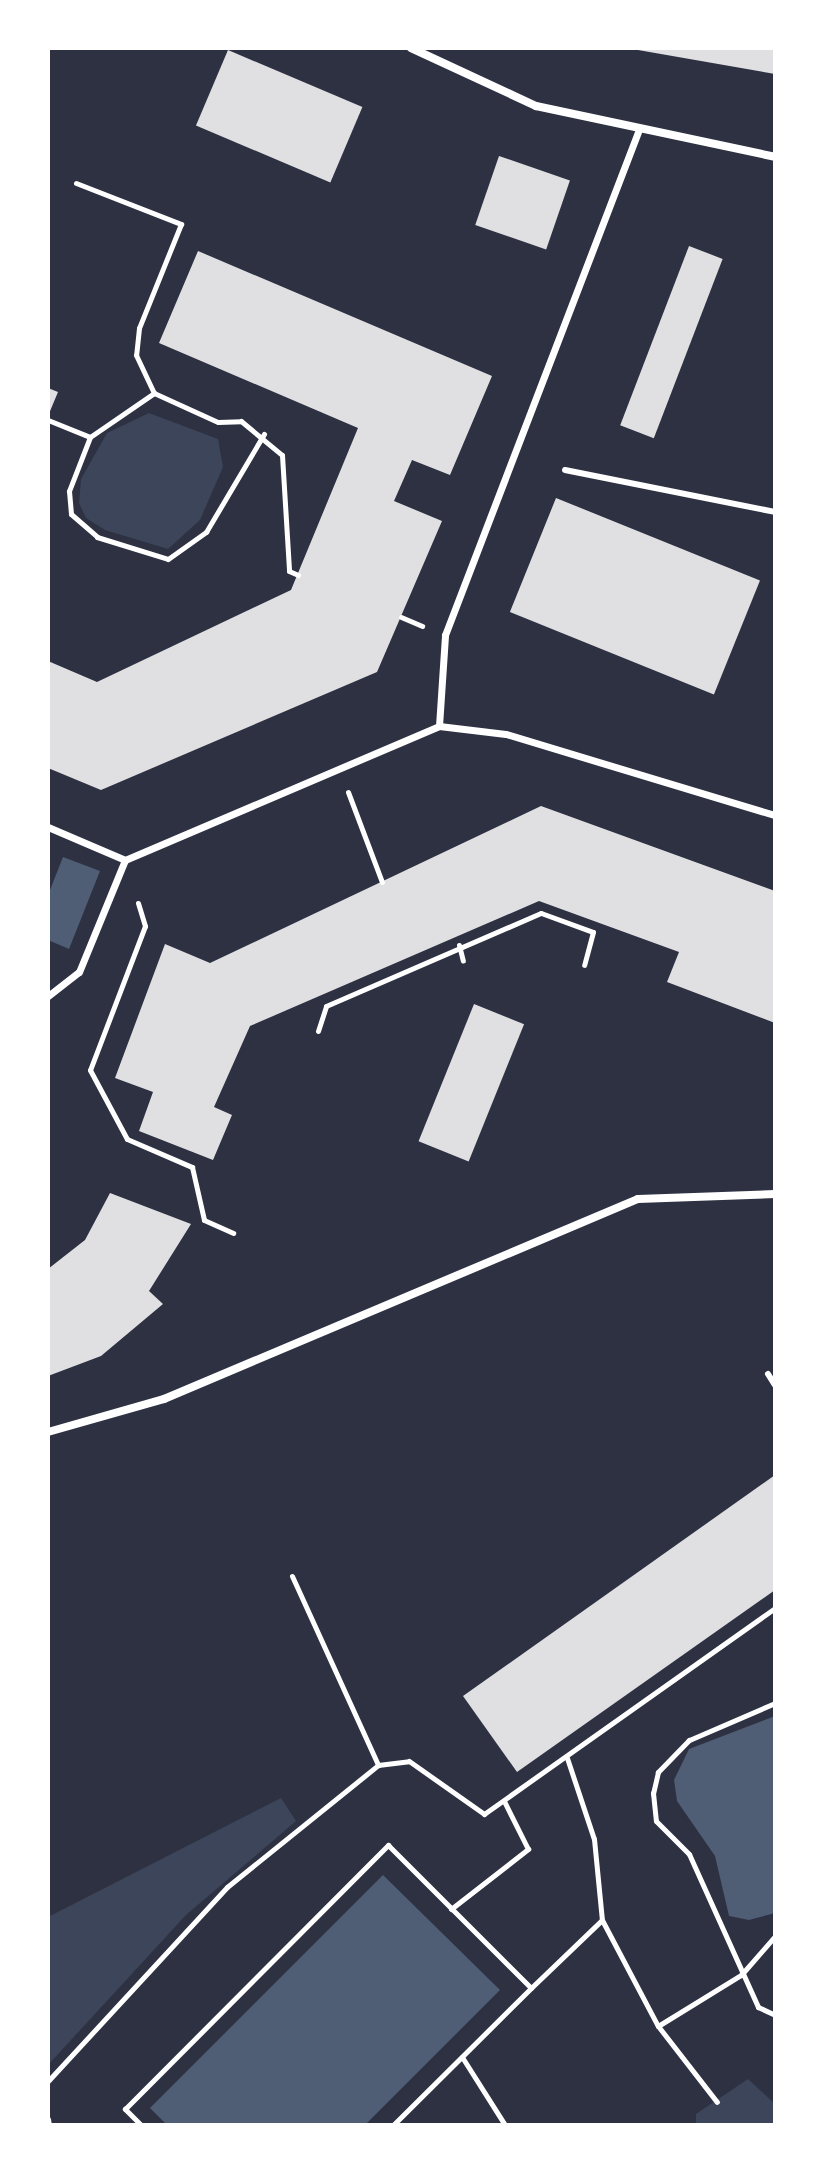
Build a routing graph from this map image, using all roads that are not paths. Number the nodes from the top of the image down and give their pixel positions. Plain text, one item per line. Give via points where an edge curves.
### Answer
1 (411, 48) edge
2 (638, 132) junction
3 (775, 157) edge
4 (565, 470) dead end
5 (775, 512) edge
6 (439, 726) junction
7 (775, 815) edge
8 (48, 827) edge
9 (125, 860) junction
10 (48, 996) edge
11 (775, 1194) edge
12 (768, 1374) dead end
13 (775, 1385) edge
14 (48, 1432) edge

1 - 2 street via 536,106
2 - 3 street
2 - 6 street via 445,635
4 - 5 lane
6 - 7 street via 506,734
6 - 9 street
8 - 9 street
9 - 10 street via 79,972
11 - 14 street via 638,1199 164,1399
12 - 13 lane

